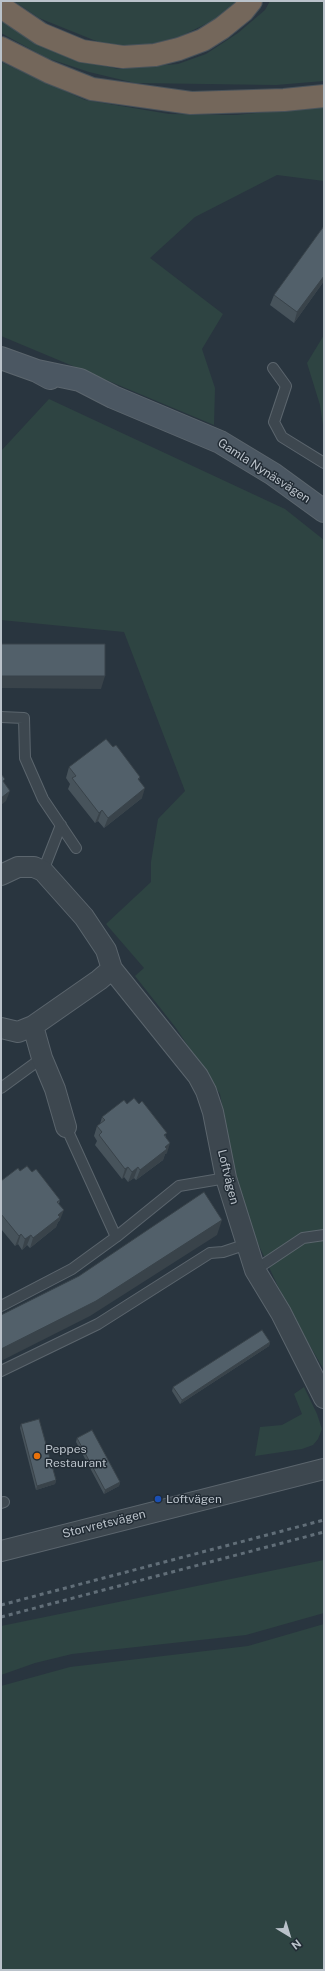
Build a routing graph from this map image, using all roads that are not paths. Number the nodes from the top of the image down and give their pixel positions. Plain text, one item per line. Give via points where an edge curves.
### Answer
1 (251, 1) edge
2 (1, 7) edge
3 (1, 44) edge
4 (10, 52) edge
5 (324, 96) edge
6 (1, 358) edge
7 (273, 368) dead end
8 (324, 463) edge
9 (324, 511) edge
10 (1, 717) edge
11 (61, 825) junction
12 (76, 848) dead end
13 (43, 871) junction
14 (1, 875) edge
15 (112, 969) junction
16 (33, 1026) junction
17 (1, 1028) edge
18 (42, 1058) junction
19 (1, 1088) edge
20 (66, 1127) joint
21 (226, 1178) junction
22 (324, 1235) edge
23 (116, 1237) junction
24 (247, 1244) junction
25 (255, 1270) junction
26 (1, 1306) edge
27 (1, 1371) edge
28 (324, 1398) edge
29 (324, 1468) edge
30 (1, 1551) edge

1 - 2 highway via 243,11 203,40 155,55 123,57 82,51 41,34
3 - 4 highway
4 - 5 highway via 49,72 92,89 191,103
6 - 9 street, Gamla Nynäsvägen via 37,372 75,392 113,398 220,442 273,474
7 - 8 lane via 286,386 274,422 282,437
10 - 11 lane via 24,718 25,758 43,799
11 - 12 lane
11 - 13 lane
13 - 14 street via 34,867 18,867
13 - 15 street, Loftvägen via 84,917 106,950
15 - 16 street
15 - 21 street, Loftvägen via 198,1076 213,1112
16 - 17 street via 18,1032
16 - 18 street
18 - 19 lane
18 - 20 street via 55,1089
20 - 23 lane
21 - 23 lane via 179,1186
21 - 24 street, Loftvägen
22 - 25 lane via 303,1238
23 - 26 lane via 72,1269
24 - 25 street, Loftvägen
24 - 27 lane via 210,1253 98,1324
25 - 28 street, Loftvägen via 281,1313
29 - 30 street, Storvretsvägen

